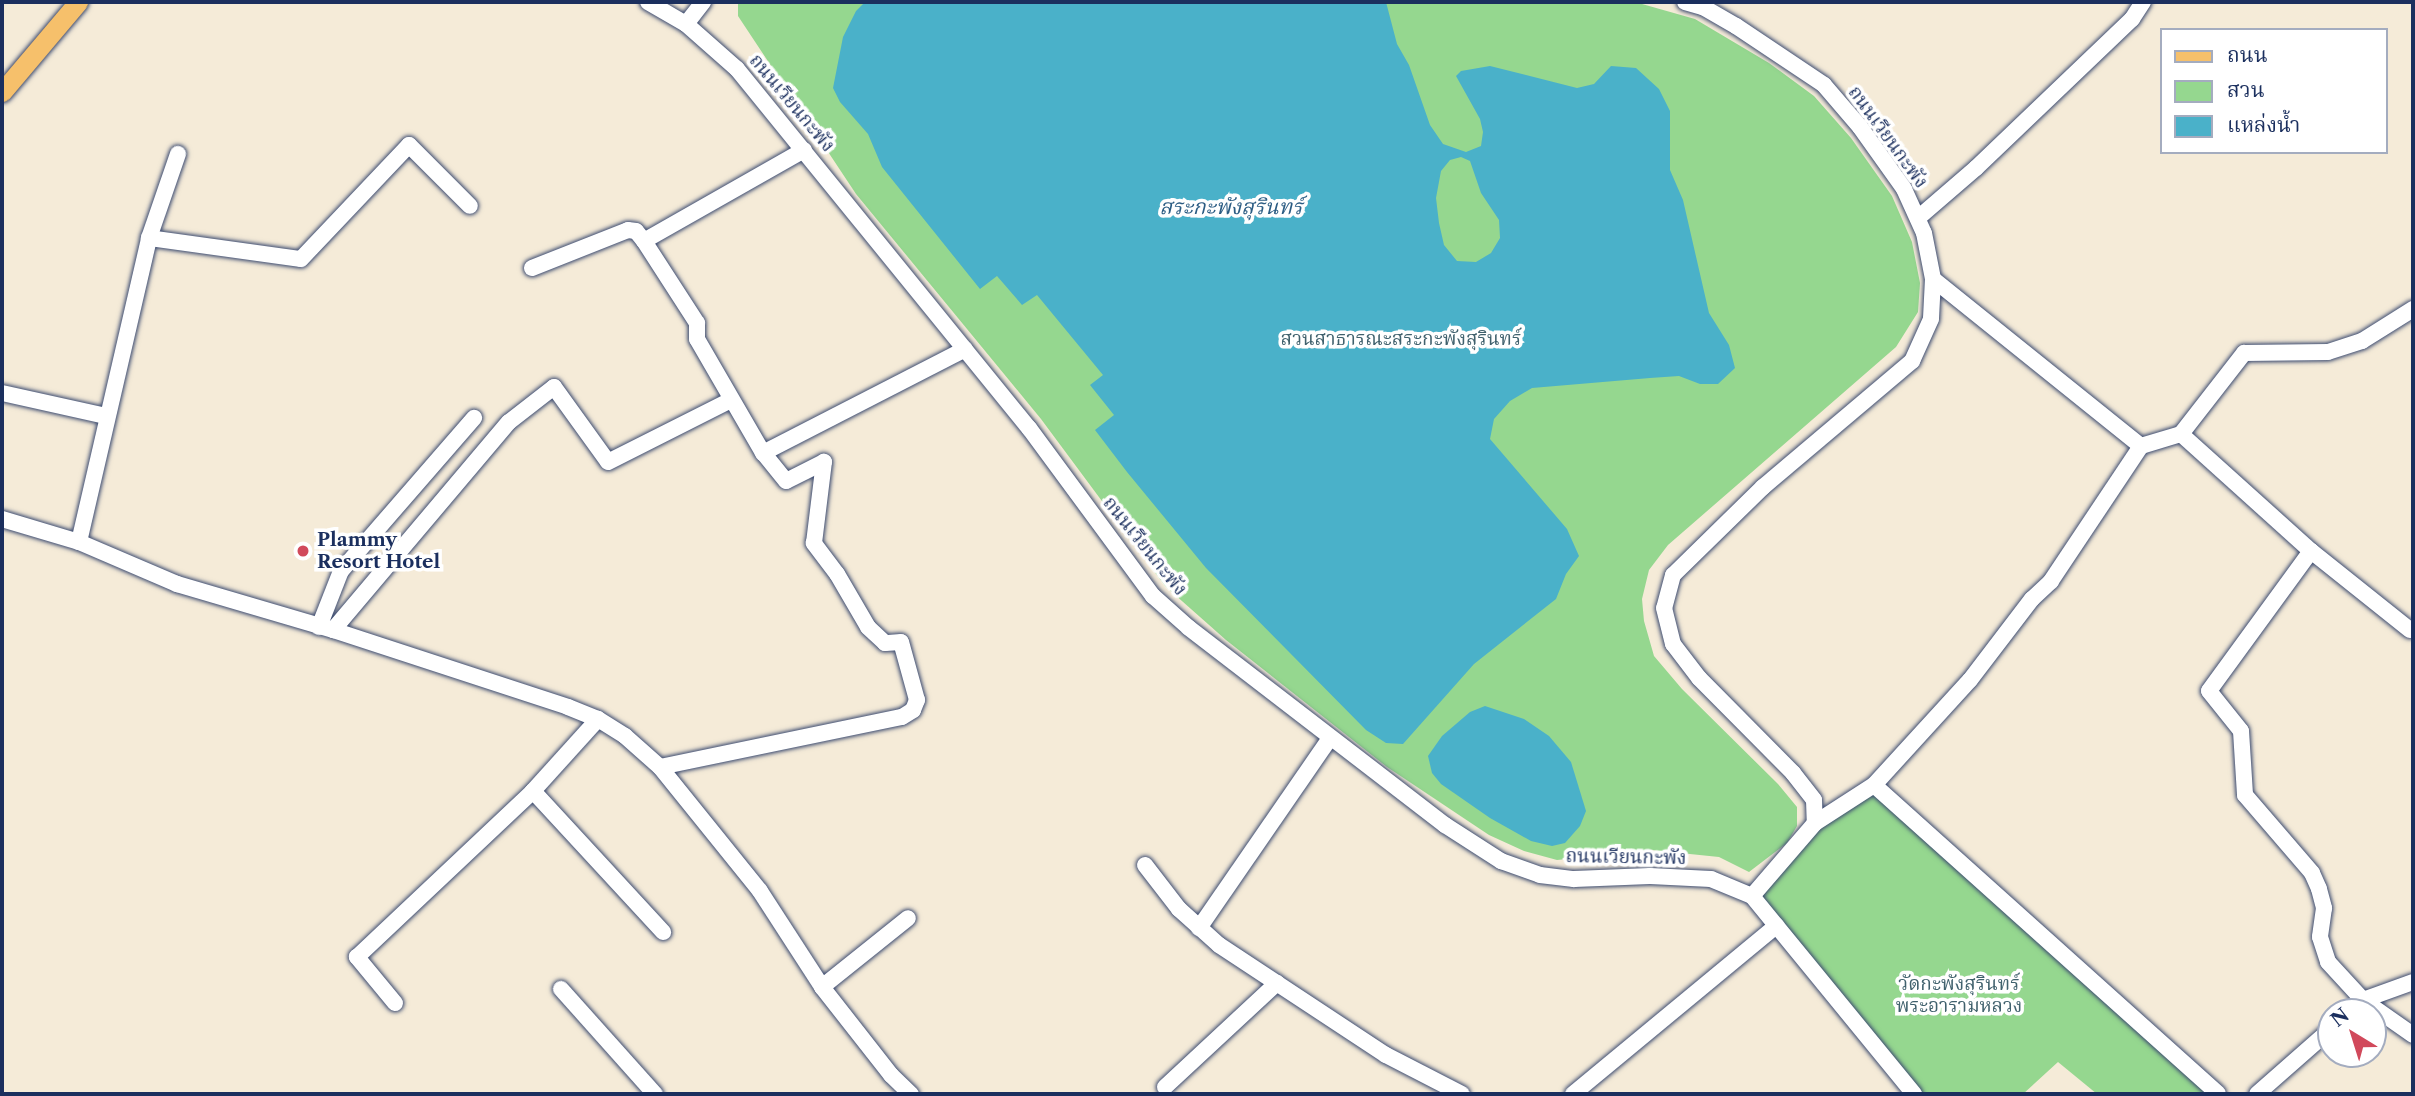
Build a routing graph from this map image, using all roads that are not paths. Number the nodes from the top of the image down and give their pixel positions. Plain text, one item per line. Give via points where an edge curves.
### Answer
1 (78, 2) edge
2 (648, 2) edge
3 (703, 2) edge
4 (1685, 2) edge
5 (2143, 2) edge
6 (686, 24) junction
7 (2, 92) edge
8 (804, 150) junction
9 (178, 155) dead end
10 (470, 206) dead end
11 (1918, 218) junction
12 (149, 239) junction
13 (644, 241) junction
14 (532, 268) dead end
15 (1933, 279) junction
16 (2413, 309) edge
17 (965, 349) junction
18 (2, 393) edge
19 (732, 400) junction
20 (106, 416) junction
21 (474, 418) dead end
22 (2180, 434) junction
23 (2141, 446) junction
24 (763, 453) junction
25 (2, 519) edge
26 (79, 542) junction
27 (2311, 551) junction
28 (326, 629) junction
29 (2410, 630) dead end
30 (598, 719) junction
31 (1330, 738) junction
32 (660, 767) junction
33 (1874, 785) junction
34 (533, 791) junction
35 (1815, 823) junction
36 (1145, 865) dead end
37 (1752, 896) junction
38 (908, 918) dead end
39 (1776, 926) junction
40 (1199, 928) junction
41 (663, 932) dead end
42 (2413, 982) edge
43 (1277, 983) junction
44 (822, 987) junction
45 (561, 989) dead end
46 (2361, 998) edge
47 (2369, 998) edge
48 (395, 1003) dead end
49 (2387, 1017) edge
50 (2413, 1035) edge
51 (2317, 1041) edge
52 (1165, 1087) dead end
53 (1582, 1092) edge
54 (2262, 1093) edge
55 (655, 1094) edge
56 (911, 1094) edge
57 (1462, 1094) edge
58 (1914, 1094) edge
59 (2218, 1094) edge

1 - 7 main road
2 - 6 street, ถนนเวียนกะพัง
3 - 6 street
4 - 11 street, ถนนเวียนกะพัง via 1736,26 1824,85 1904,189
5 - 11 street via 2132,19
6 - 8 street, ถนนเวียนกะพัง via 737,69
8 - 13 street
8 - 17 street, ถนนเวียนกะพัง
9 - 12 street
10 - 12 street via 409,145 301,259
11 - 15 street, ถนนเวียนกะพัง
12 - 20 street
13 - 14 street via 636,231 628,230
13 - 19 street via 696,323 697,339
15 - 23 street
15 - 35 street, ถนนเวียนกะพัง via 1931,319 1912,360 1700,545 1673,575 1664,608 1672,644 1699,678 1793,773 1814,800
16 - 22 street via 2362,341 2328,352 2244,353
17 - 24 street
17 - 31 street, ถนนเวียนกะพัง via 1153,596
18 - 20 street
19 - 24 street
19 - 28 street via 608,462 554,387 509,422
20 - 26 street
21 - 28 street via 341,571
22 - 23 street
22 - 27 street
23 - 33 street via 2051,582
24 - 32 street via 786,481 824,462 814,543 868,627 885,643 901,642 917,700 913,710 902,717
25 - 26 street
26 - 28 street via 177,584
27 - 29 street
27 - 46 street via 2208,691 2241,731 2245,795 2312,873 2324,908 2320,937 2328,962
28 - 30 street
30 - 32 street
30 - 34 street
31 - 37 street, ถนนเวียนกะพัง via 1501,861 1540,875 1574,879 1711,879
31 - 40 street
32 - 44 street via 760,891
33 - 35 street
33 - 59 street
34 - 41 street
34 - 48 street via 357,957
35 - 37 street
36 - 40 street
37 - 39 street, ถนนเวียนกะพัง
38 - 44 street
39 - 53 street
39 - 58 street, ถนนเวียนกะพัง
40 - 43 street
42 - 47 street
43 - 52 street
43 - 57 street via 1386,1055
44 - 56 street
45 - 55 street
49 - 50 street
51 - 54 street

